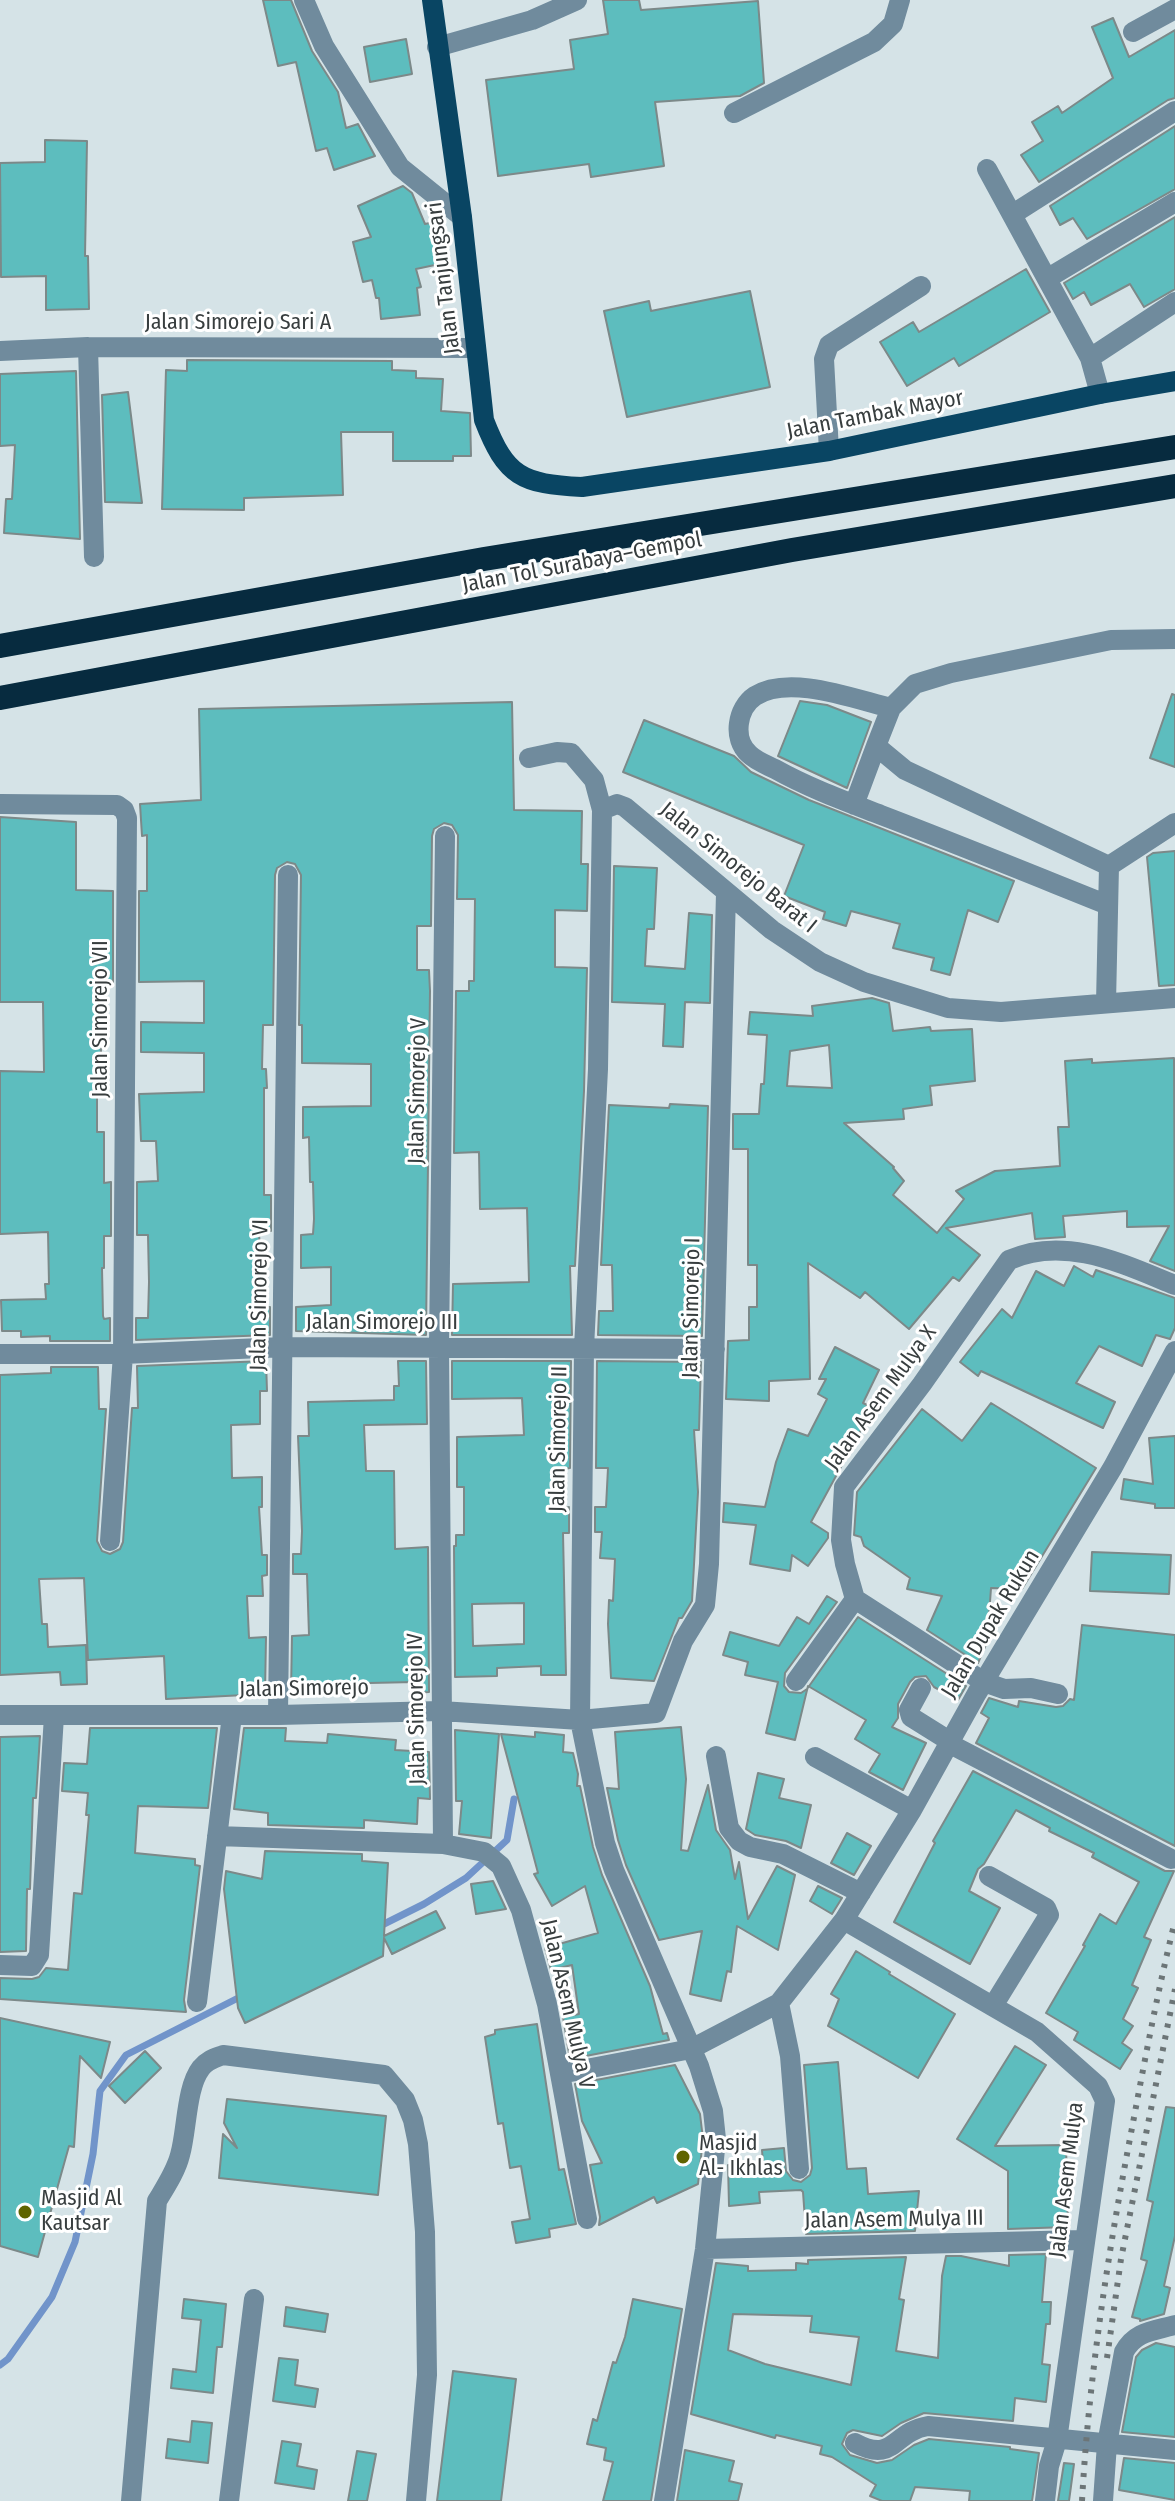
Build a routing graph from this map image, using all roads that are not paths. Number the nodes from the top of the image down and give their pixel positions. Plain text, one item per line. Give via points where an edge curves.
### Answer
1 (304, 0) edge
2 (432, 0) edge
3 (577, 0) edge
4 (900, 0) edge
5 (1175, 9) edge
6 (1133, 32) dead end
7 (437, 47) junction
8 (1175, 111) edge
9 (734, 113) dead end
10 (987, 169) dead end
11 (1175, 202) edge
12 (1013, 214) junction
13 (462, 217) junction
14 (1048, 278) junction
15 (921, 286) dead end
16 (1175, 302) edge
17 (88, 347) junction
18 (476, 348) junction
19 (0, 351) edge
20 (1090, 358) junction
21 (1175, 381) edge
22 (1100, 394) junction
23 (1175, 447) edge
24 (829, 451) junction
25 (1175, 486) edge
26 (582, 487) joint
27 (94, 557) dead end
28 (1175, 639) edge
29 (0, 646) edge
30 (0, 698) edge
31 (891, 708) junction
32 (876, 746) junction
33 (529, 758) dead end
34 (0, 804) edge
35 (854, 805) junction
36 (602, 810) junction
37 (1175, 823) edge
38 (445, 836) dead end
39 (1109, 866) junction
40 (288, 875) dead end
41 (726, 893) junction
42 (1108, 905) junction
43 (1175, 998) edge
44 (1106, 1003) junction
45 (1175, 1285) edge
46 (284, 1347) junction
47 (439, 1347) junction
48 (584, 1348) junction
49 (715, 1349) junction
50 (1175, 1351) edge
51 (0, 1354) edge
52 (123, 1354) junction
53 (110, 1541) dead end
54 (855, 1599) junction
55 (796, 1681) dead end
56 (984, 1682) junction
57 (921, 1688) dead end
58 (1058, 1694) dead end
59 (441, 1711) junction
60 (656, 1713) joint
61 (0, 1715) edge
62 (232, 1715) junction
63 (278, 1715) junction
64 (54, 1716) junction
65 (580, 1720) junction
66 (950, 1743) junction
67 (716, 1756) dead end
68 (815, 1757) dead end
69 (912, 1810) junction
70 (217, 1836) junction
71 (443, 1844) junction
72 (1171, 1859) dead end
73 (989, 1876) dead end
74 (861, 1893) junction
75 (844, 1920) junction
76 (0, 1965) edge
77 (197, 2002) dead end
78 (779, 2003) junction
79 (993, 2006) junction
80 (691, 2049) junction
81 (560, 2074) junction
82 (799, 2169) dead end
83 (587, 2219) dead end
84 (1083, 2240) junction
85 (705, 2249) junction
86 (254, 2299) dead end
87 (1175, 2325) edge
88 (1057, 2440) junction
89 (855, 2443) dead end
90 (1107, 2444) junction
91 (1175, 2450) edge
92 (131, 2501) edge
93 (229, 2501) edge
94 (416, 2501) edge
95 (664, 2501) edge
96 (1045, 2501) edge
97 (1103, 2501) edge

1 - 13 street via 324,46 400,167
2 - 7 main road, Jalan Tanjungsari
3 - 7 street via 532,20
4 - 9 street via 893,24 874,42
5 - 6 street
7 - 13 main road, Jalan Tanjungsari
8 - 12 street
10 - 12 street
11 - 14 street
12 - 14 street
13 - 18 main road, Jalan Tanjungsari
14 - 20 street
15 - 24 street via 829,345 824,359
16 - 20 street
17 - 18 street, Jalan Simorejo Sari A
17 - 19 street, Jalan Simorejo Sari A
17 - 27 street
18 - 26 main road, Jalan Tanjungsari via 484,420 511,471 550,485
20 - 22 street
21 - 22 main road, Jalan Tambak Mayor
22 - 24 main road, Jalan Tambak Mayor
23 - 29 highway, Jalan Tol Surabaya–Gempol via 484,559
24 - 26 main road, Jalan Tambak Mayor
25 - 30 highway, Jalan Tol Surabaya–Gempol via 877,535
28 - 31 street via 1111,640 951,673 915,684
31 - 32 street
31 - 35 street via 800,687 765,690 741,711 738,727 750,756
32 - 35 street
32 - 39 street via 905,770
33 - 36 street via 571,753 594,780
34 - 52 street, Jalan Simorejo VII via 117,805 127,818
35 - 42 street
36 - 41 street, Jalan Simorejo Barat I via 617,804 625,807
36 - 48 street, Jalan Simorejo II via 598,1069
37 - 39 street
38 - 47 street, Jalan Simorejo V
39 - 42 street
40 - 46 street, Jalan Simorejo VI
41 - 44 street, Jalan Simorejo Barat I via 820,962 948,1008 1001,1012
41 - 49 street, Jalan Simorejo I
42 - 44 street
43 - 44 street, Jalan Simorejo Barat I
45 - 54 street, Jalan Asem Mulya X via 1082,1252 1046,1251 1009,1260 844,1487 841,1540
46 - 47 street, Jalan Simorejo III
46 - 52 street, Jalan Simorejo III
46 - 63 street, Jalan Simorejo VI
47 - 48 street, Jalan Simorejo III
47 - 59 street, Jalan Simorejo IV
48 - 49 street, Jalan Simorejo III
48 - 65 street, Jalan Simorejo II
49 - 60 street, Jalan Simorejo I via 705,1605 683,1641
50 - 56 street, Jalan Dupak Rukun via 1113,1467
51 - 52 street, Jalan Simorejo III
52 - 53 street
54 - 55 street
54 - 56 street
56 - 58 street
56 - 66 street, Jalan Dupak Rukun
57 - 66 street via 909,1710 911,1717
59 - 63 street, Jalan Simorejo
59 - 65 street, Jalan Simorejo
59 - 71 street, Jalan Simorejo IV
60 - 65 street, Jalan Simorejo
61 - 64 street, Jalan Simorejo
62 - 63 street, Jalan Simorejo
62 - 64 street, Jalan Simorejo
62 - 70 street
64 - 76 street via 39,1955 32,1966
65 - 80 street, Jalan Simorejo II via 610,1856
66 - 69 street, Jalan Dupak Rukun
66 - 72 street
67 - 74 street via 729,1828 739,1841 783,1854
68 - 69 street
69 - 74 street, Jalan Dupak Rukun
70 - 71 street
70 - 77 street
71 - 81 street, Jalan Asem Mulya V via 484,1852 501,1866 521,1910
73 - 79 street via 1046,1908 1049,1915
74 - 75 street, Jalan Dupak Rukun
75 - 78 street, Jalan Dupak Rukun
75 - 79 street, Jalan Asem Mulya
78 - 80 street
78 - 82 street via 790,2056
79 - 84 street, Jalan Asem Mulya via 1037,2032 1102,2093 1105,2101
80 - 81 street
80 - 85 street, Jalan Simorejo II via 713,2111 716,2139
81 - 83 street, Jalan Asem Mulya V
84 - 85 street, Jalan Asem Mulya III
84 - 88 street, Jalan Asem Mulya
85 - 95 street
86 - 93 street
87 - 90 street via 1131,2340 1124,2352
88 - 89 street via 928,2426 907,2433 883,2451 871,2452
88 - 90 street
88 - 96 street, Jalan Asem Mulya
90 - 91 street
90 - 97 street
92 - 94 street via 157,2201 180,2154 194,2083 210,2059 223,2055 384,2075 405,2100 418,2144 425,2232 427,2375

